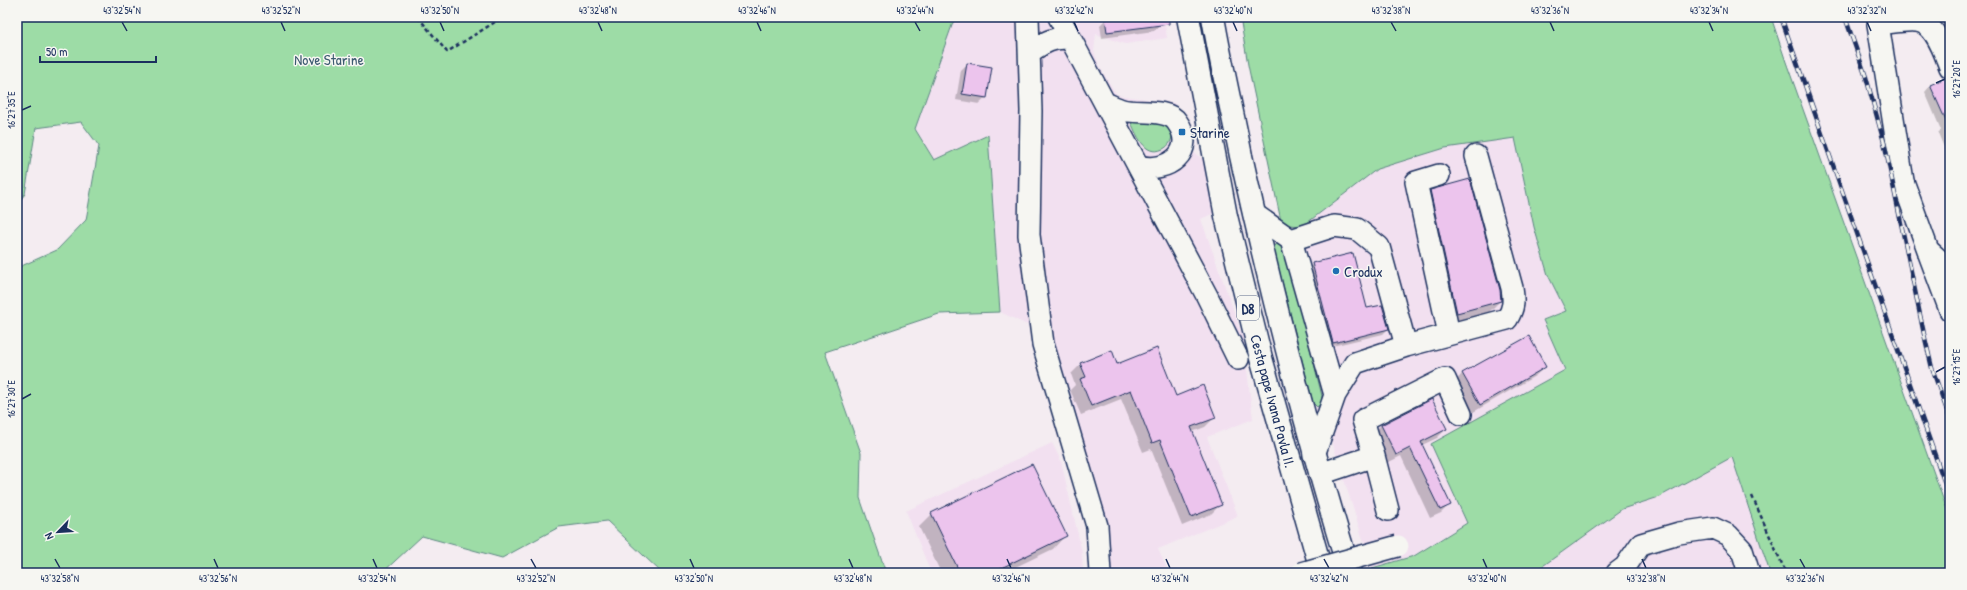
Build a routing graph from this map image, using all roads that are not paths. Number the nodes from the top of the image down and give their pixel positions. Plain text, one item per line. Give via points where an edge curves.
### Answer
1 (1028, 17) edge
2 (1059, 17) edge
3 (1188, 17) edge
4 (1213, 17) edge
5 (1071, 39) junction
6 (1030, 52) junction
7 (1950, 67) edge
8 (1105, 103) junction
9 (1476, 156) dead end
10 (1139, 166) junction
11 (1439, 175) dead end
12 (1254, 214) junction
13 (1292, 240) junction
14 (1928, 250) junction
15 (1950, 270) edge
16 (1950, 310) edge
17 (1449, 334) junction
18 (1406, 346) junction
19 (1238, 359) dead end
20 (1335, 395) junction
21 (1461, 414) dead end
22 (1374, 456) junction
23 (1317, 465) junction
24 (1388, 510) dead end
25 (1398, 546) dead end
26 (1100, 573) edge
27 (1301, 573) edge
28 (1322, 573) edge
29 (1350, 573) edge
30 (1617, 573) edge
31 (1749, 573) edge

1 - 6 street
2 - 5 street
3 - 28 highway, Cesta pape Ivana Pavla II. / D8 via 1226,216 1261,358
4 - 12 highway, Cesta pape Ivana Pavla II. / D8
5 - 6 street via 1061,37 1051,40
5 - 8 street
6 - 26 street via 1029,235 1042,336 1097,526
7 - 14 street via 1942,45 1932,29 1917,21 1878,24 1903,181
8 - 10 street
8 - 10 street via 1122,110 1169,114 1177,122 1182,132 1183,145 1180,155 1171,164 1149,169
9 - 17 street via 1514,302 1507,319
10 - 19 street
11 - 17 street via 1416,182
12 - 13 street
12 - 23 highway, Cesta pape Ivana Pavla II. / D8 via 1286,351
13 - 18 street via 1334,226 1357,228 1379,247
13 - 20 street
14 - 15 street
14 - 16 street
17 - 18 street
18 - 20 street via 1355,363
20 - 23 street
21 - 22 street via 1444,379 1363,420
22 - 23 street
22 - 24 street
23 - 29 highway, Cesta pape Ivana Pavla II. / D8
25 - 27 street, bridge
30 - 31 street via 1625,567 1641,544 1679,533 1713,528 1728,535 1742,550

